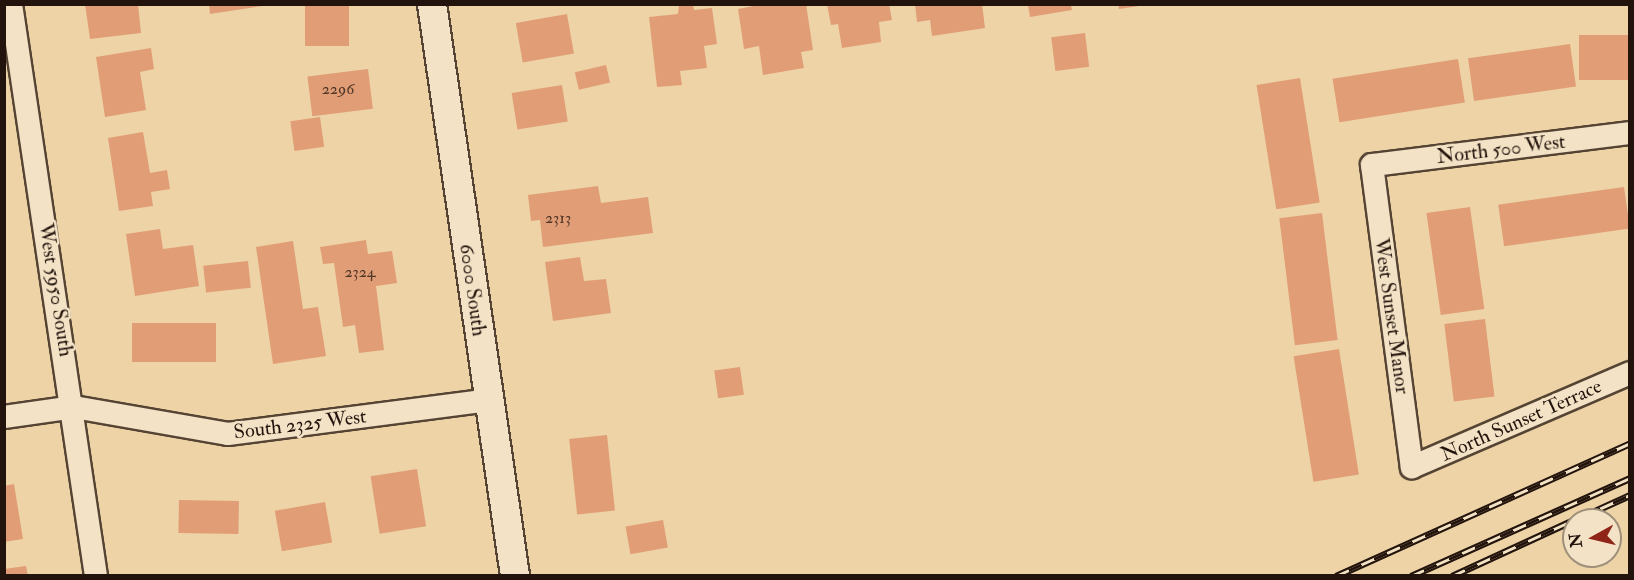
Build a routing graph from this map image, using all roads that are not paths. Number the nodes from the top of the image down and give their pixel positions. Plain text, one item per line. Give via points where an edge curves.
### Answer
1 (11, 4) edge
2 (432, 4) edge
3 (1629, 133) edge
4 (1372, 165) joint
5 (1629, 373) edge
6 (489, 400) junction
7 (74, 407) junction
8 (4, 417) edge
9 (1412, 467) joint
10 (96, 576) edge
11 (515, 576) edge

1 - 7 street, West 5950 South
2 - 6 street, 6000 South
3 - 4 street, North 500 West
4 - 9 street, West Sunset Manor
5 - 9 street, North Sunset Terrace
6 - 7 street, South 2325 West via 228,434
6 - 11 street, 6000 South
7 - 8 street, South 2325 West
7 - 10 street, West 5950 South

